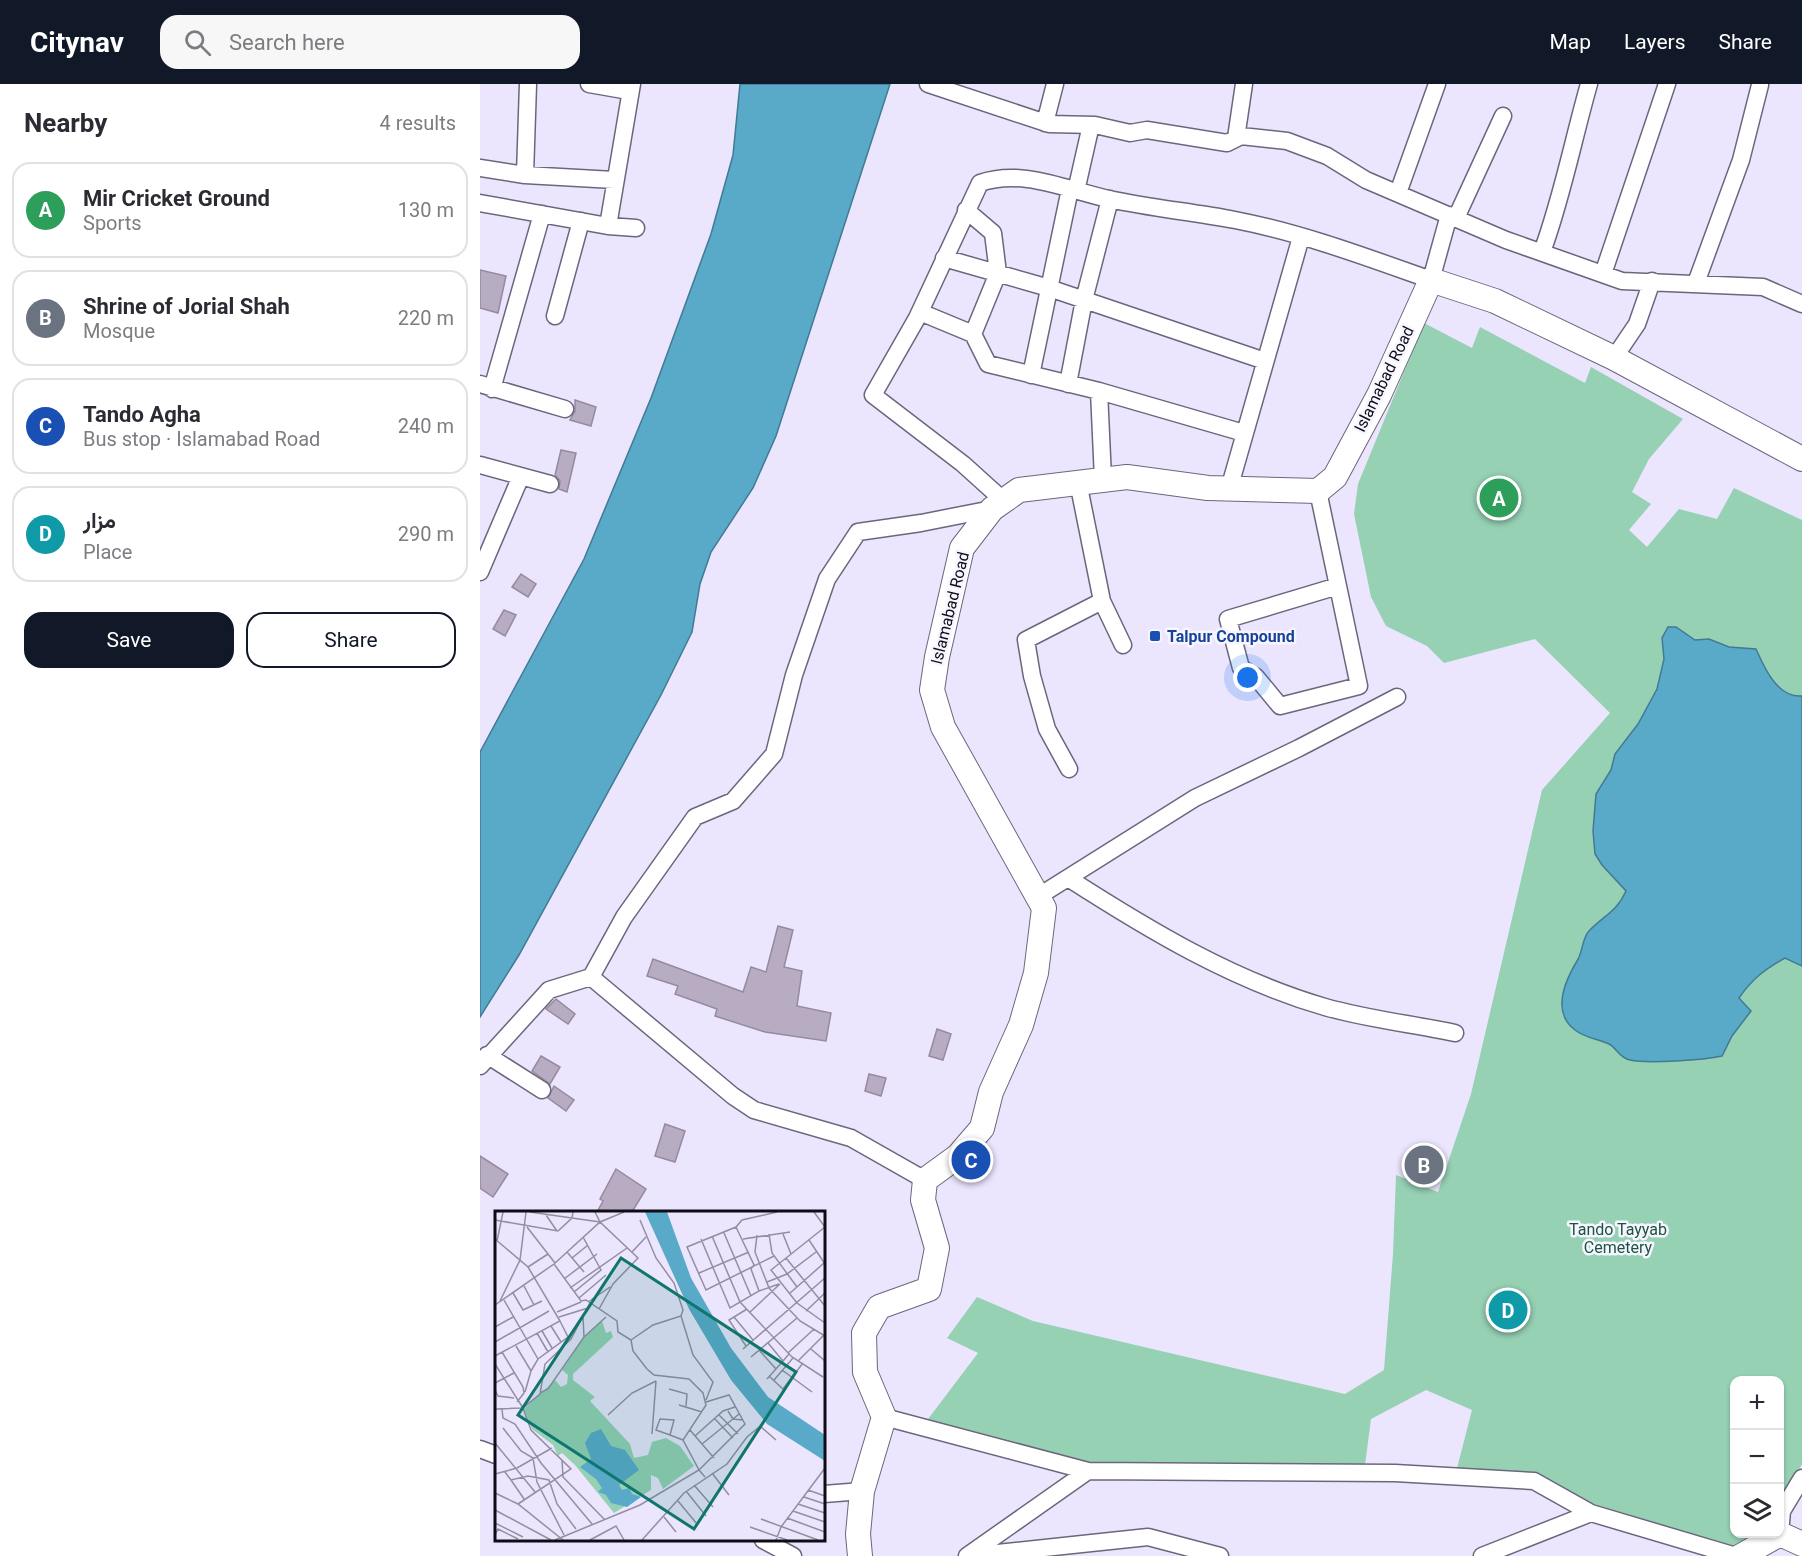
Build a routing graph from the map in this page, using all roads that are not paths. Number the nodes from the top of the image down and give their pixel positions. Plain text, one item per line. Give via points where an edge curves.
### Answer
1 (528, 84) edge
2 (589, 84) edge
3 (1055, 84) edge
4 (1244, 84) edge
5 (1437, 84) edge
6 (1589, 84) edge
7 (1667, 84) edge
8 (1760, 84) edge
9 (934, 85) edge
10 (631, 88) edge
11 (1503, 116) dead end
12 (1045, 123) junction
13 (1090, 125) junction
14 (1236, 138) junction
15 (480, 168) edge
16 (525, 175) junction
17 (614, 180) junction
18 (1073, 190) junction
19 (1398, 193) junction
20 (1110, 199) junction
21 (480, 203) edge
22 (966, 210) junction
23 (542, 214) junction
24 (1453, 216) junction
25 (581, 221) junction
26 (608, 226) junction
27 (636, 228) dead end
28 (1301, 237) junction
29 (1542, 252) junction
30 (944, 258) junction
31 (998, 273) junction
32 (1604, 274) junction
33 (1431, 280) junction
34 (1652, 281) junction
35 (1696, 284) junction
36 (1049, 288) junction
37 (1084, 300) junction
38 (1802, 304) edge
39 (920, 312) junction
40 (555, 316) dead end
41 (974, 334) junction
42 (1614, 358) junction
43 (1264, 362) junction
44 (1031, 375) junction
45 (1068, 384) junction
46 (486, 386) edge
47 (1099, 391) junction
48 (565, 409) dead end
49 (1244, 433) junction
50 (1802, 459) edge
51 (480, 465) edge
52 (521, 476) junction
53 (1104, 479) junction
54 (1078, 482) junction
55 (550, 484) dead end
56 (1229, 489) junction
57 (1317, 491) junction
58 (998, 505) junction
59 (480, 572) edge
60 (1338, 586) junction
61 (1102, 601) junction
62 (1123, 645) dead end
63 (1397, 697) dead end
64 (1069, 769) dead end
65 (1068, 878) junction
66 (1039, 896) junction
67 (591, 977) junction
68 (1455, 1033) dead end
69 (484, 1061) edge
70 (542, 1090) dead end
71 (926, 1180) junction
72 (884, 1417) junction
73 (480, 1449) edge
74 (495, 1455) edge
75 (1089, 1471) junction
76 (1802, 1478) edge
77 (862, 1491) junction
78 (825, 1494) edge
79 (1784, 1507) edge
80 (1591, 1513) junction
81 (1784, 1536) edge
82 (1773, 1538) edge
83 (767, 1541) edge
84 (1802, 1544) edge
85 (793, 1556) edge
86 (860, 1556) edge
87 (967, 1556) edge
88 (1220, 1556) edge
89 (1482, 1556) edge
90 (1736, 1556) edge
91 (1742, 1556) edge

1 - 16 street
2 - 10 street
3 - 12 street
4 - 14 street
5 - 19 street
6 - 29 street via 1558,208
7 - 32 street
8 - 35 street via 1741,160
9 - 12 street
10 - 17 street
11 - 24 street
12 - 13 street
13 - 14 street via 1227,143
13 - 18 street
14 - 19 street via 1287,141 1327,156 1366,180
15 - 16 street
16 - 17 street
17 - 26 street
18 - 20 street
18 - 22 street via 999,176 980,183
18 - 36 street
19 - 24 street
20 - 28 street via 1236,220
20 - 37 street
21 - 23 street
22 - 30 street
22 - 31 street via 993,233
23 - 25 street
23 - 46 street
24 - 29 street
24 - 33 street
25 - 26 street
25 - 40 street
26 - 27 street
28 - 33 street
28 - 43 street
29 - 32 street
30 - 31 street
30 - 39 street
31 - 36 street
31 - 41 street
32 - 34 street via 1622,281
33 - 42 street via 1495,301
33 - 57 street, Islamabad Road via 1379,395 1335,477
34 - 35 street
34 - 42 street via 1636,324
35 - 38 street via 1763,287
36 - 37 street
36 - 44 street
37 - 43 street
37 - 45 street
39 - 41 street
39 - 58 street via 873,394 963,464
41 - 44 street via 988,364
42 - 50 street
43 - 49 street
44 - 45 street
45 - 47 street
46 - 48 street
47 - 49 street
47 - 53 street
49 - 56 street
51 - 52 street
52 - 55 street
52 - 59 street
53 - 54 street, Islamabad Road
53 - 56 street, Islamabad Road via 1127,477
54 - 58 street, Islamabad Road via 1019,490
54 - 61 street
56 - 57 street, Islamabad Road
57 - 60 street
58 - 66 street, Islamabad Road via 962,548 932,690 944,727
58 - 67 street via 921,524 858,532 827,579 794,675 774,754 733,801 695,817 624,917
60 - 60 street via 1228,620 1241,668 1256,677 1280,706 1359,686
61 - 62 street
61 - 64 street via 1026,640 1047,729
63 - 65 street via 1195,798
65 - 66 street
65 - 68 street via 1151,931 1234,973 1325,1007
66 - 71 street, Islamabad Road via 1044,908 1036,973 1021,1025 991,1092 982,1128 958,1156
67 - 69 street via 549,990
67 - 71 street via 754,1110 851,1138
69 - 70 street
71 - 72 street via 923,1200 937,1248 929,1288 879,1307 864,1333 865,1372
72 - 75 street
72 - 77 street
73 - 74 street
75 - 80 street via 1395,1473 1534,1481
75 - 87 street
76 - 79 street
77 - 78 street
77 - 86 street
80 - 89 street
80 - 90 street
81 - 84 street
82 - 91 street
83 - 85 street
87 - 88 street via 1148,1537

